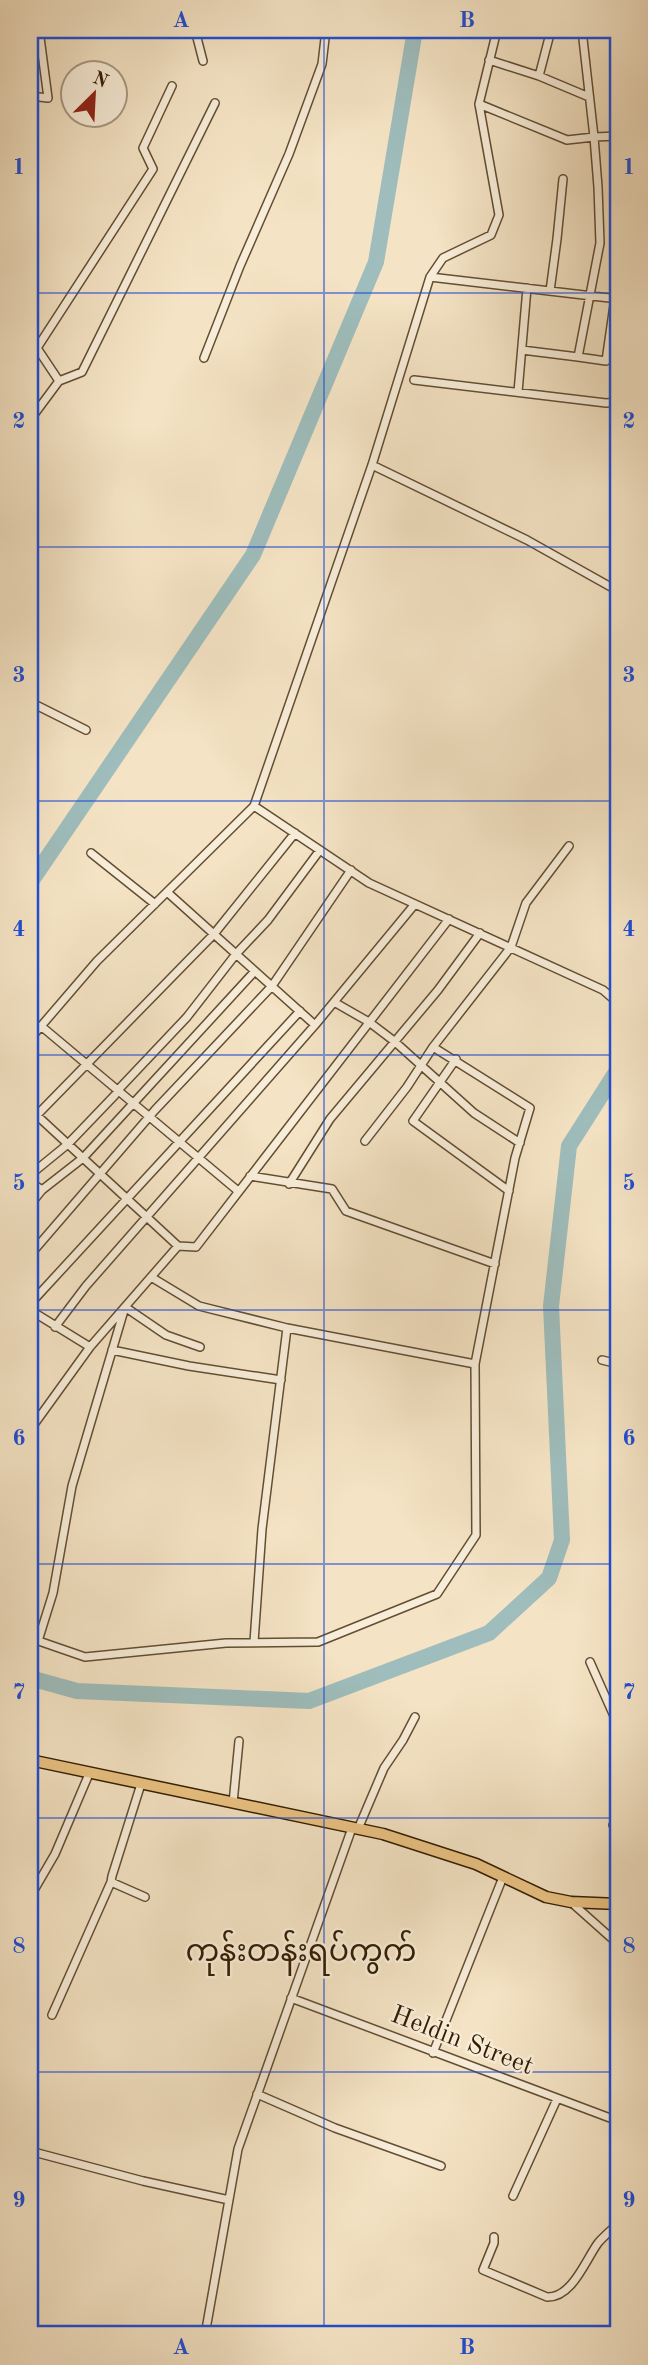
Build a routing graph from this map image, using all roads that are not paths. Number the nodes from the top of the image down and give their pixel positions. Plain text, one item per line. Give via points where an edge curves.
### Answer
1 (39, 30) edge
2 (195, 30) edge
3 (326, 30) edge
4 (497, 30) edge
5 (551, 30) edge
6 (582, 30) edge
7 (489, 60) junction
8 (203, 61) dead end
9 (539, 76) junction
10 (172, 86) dead end
11 (30, 96) edge
12 (589, 97) junction
13 (215, 103) dead end
14 (479, 104) junction
15 (618, 135) edge
16 (594, 137) junction
17 (563, 179) dead end
18 (429, 276) junction
19 (527, 288) junction
20 (550, 291) junction
21 (590, 295) junction
22 (617, 298) edge
23 (522, 350) junction
24 (578, 357) junction
25 (204, 358) dead end
26 (414, 380) dead end
27 (58, 381) junction
28 (518, 392) junction
29 (618, 402) edge
30 (31, 416) edge
31 (372, 466) junction
32 (618, 592) edge
33 (30, 702) edge
34 (86, 730) dead end
35 (254, 806) junction
36 (295, 833) junction
37 (569, 846) dead end
38 (320, 850) junction
39 (90, 853) dead end
40 (351, 870) junction
41 (167, 892) junction
42 (155, 904) junction
43 (415, 904) junction
44 (449, 919) junction
45 (480, 933) junction
46 (214, 934) junction
47 (511, 947) junction
48 (236, 954) junction
49 (255, 971) junction
50 (272, 986) junction
51 (334, 1002) junction
52 (618, 1003) edge
53 (300, 1012) junction
54 (369, 1022) junction
55 (314, 1025) junction
56 (41, 1026) junction
57 (30, 1039) edge
58 (394, 1041) junction
59 (433, 1046) junction
60 (456, 1059) junction
61 (88, 1065) junction
62 (421, 1065) junction
63 (440, 1080) junction
64 (116, 1093) junction
65 (133, 1102) junction
66 (30, 1109) edge
67 (37, 1115) junction
68 (149, 1117) junction
69 (365, 1141) dead end
70 (180, 1142) junction
71 (520, 1143) junction
72 (68, 1144) junction
73 (83, 1158) junction
74 (199, 1158) junction
75 (30, 1175) edge
76 (101, 1175) junction
77 (250, 1176) junction
78 (30, 1182) edge
79 (289, 1184) junction
80 (42, 1191) junction
81 (238, 1191) junction
82 (509, 1191) junction
83 (127, 1198) junction
84 (30, 1205) edge
85 (146, 1216) junction
86 (178, 1246) junction
87 (30, 1255) edge
88 (495, 1264) junction
89 (151, 1277) junction
90 (30, 1304) edge
91 (125, 1307) junction
92 (30, 1310) edge
93 (55, 1327) junction
94 (287, 1328) junction
95 (90, 1347) junction
96 (200, 1347) dead end
97 (112, 1350) junction
98 (602, 1360) dead end
99 (475, 1364) junction
100 (618, 1364) edge
101 (281, 1380) junction
102 (30, 1430) edge
103 (34, 1640) edge
104 (254, 1642) junction
105 (590, 1662) dead end
106 (415, 1717) dead end
107 (618, 1725) edge
108 (239, 1741) dead end
109 (30, 1760) edge
110 (89, 1774) junction
111 (141, 1784) junction
112 (233, 1803) junction
113 (355, 1829) junction
114 (503, 1877) junction
115 (111, 1882) junction
116 (145, 1896) dead end
117 (30, 1897) edge
118 (571, 1902) junction
119 (618, 1904) edge
120 (618, 1944) edge
121 (290, 1998) junction
122 (52, 2015) dead end
123 (433, 2053) junction
124 (257, 2094) junction
125 (557, 2099) junction
126 (618, 2121) edge
127 (30, 2151) edge
128 (441, 2166) dead end
129 (513, 2196) dead end
130 (229, 2200) junction
131 (618, 2224) edge
132 (494, 2237) dead end
133 (205, 2335) edge

1 - 11 street via 48,98
2 - 8 street
3 - 25 street via 322,64 289,154
4 - 7 street
5 - 9 street
6 - 12 street
7 - 9 street
7 - 14 street
9 - 12 street
10 - 27 street via 143,148 153,169 37,348
12 - 16 street
13 - 27 street via 82,372
14 - 16 street via 567,140
14 - 18 street via 499,215 491,235 443,258
15 - 16 street
16 - 21 street via 600,243
17 - 20 street
18 - 19 street
18 - 31 street
19 - 20 street
19 - 23 street
20 - 21 street
21 - 22 street
21 - 24 street
22 - 24 street via 606,361
23 - 24 street
23 - 28 street
26 - 28 street
27 - 30 street
28 - 29 street
31 - 32 street via 527,540
31 - 35 street
33 - 34 street
35 - 36 street
35 - 41 street
36 - 38 street
36 - 46 street
37 - 47 street via 526,904
38 - 40 street
38 - 48 street via 268,920
39 - 42 street
40 - 43 street
40 - 50 street
41 - 42 street
41 - 46 street
42 - 56 street
43 - 44 street
43 - 51 street
44 - 45 street
44 - 54 street
45 - 47 street
45 - 58 street
46 - 48 street
46 - 61 street
47 - 52 street via 603,989
47 - 59 street
48 - 49 street
48 - 64 street via 187,1017
49 - 50 street
49 - 65 street
50 - 53 street
50 - 68 street
51 - 54 street
51 - 55 street
53 - 55 street
53 - 70 street
54 - 58 street
54 - 77 street
55 - 74 street
56 - 57 street
56 - 61 street
58 - 62 street
58 - 79 street via 330,1119
59 - 60 street
59 - 62 street
60 - 63 street
60 - 71 street via 530,1108
61 - 64 street
61 - 67 street
62 - 63 street
62 - 69 street
63 - 71 street via 474,1113
63 - 82 street via 413,1121
64 - 65 street
64 - 72 street
65 - 68 street
65 - 73 street
66 - 67 street
67 - 72 street
68 - 70 street
68 - 76 street
70 - 74 street
70 - 83 street
71 - 82 street
72 - 73 street
72 - 75 street
73 - 76 street
73 - 80 street
74 - 81 street
74 - 85 street
76 - 83 street
76 - 87 street
77 - 79 street
77 - 81 street
78 - 80 street
79 - 88 street via 331,1189 346,1211
80 - 84 street
81 - 86 street via 196,1247
82 - 88 street
83 - 85 street
83 - 90 street
85 - 86 street
85 - 93 street
86 - 89 street
88 - 99 street
89 - 91 street
89 - 94 street via 199,1306
91 - 95 street
91 - 96 street via 166,1335
91 - 97 street
92 - 93 street
93 - 95 street
94 - 99 street
94 - 101 street
95 - 102 street
97 - 101 street
97 - 103 street via 72,1486 53,1593
98 - 100 street
99 - 104 street via 477,1535 437,1594 318,1642
101 - 104 street via 261,1529
103 - 104 street via 85,1657
105 - 107 street
106 - 113 street
108 - 112 street
109 - 110 main road
110 - 111 main road
110 - 117 street via 55,1854
111 - 112 main road
111 - 115 street
112 - 113 main road
113 - 114 main road via 383,1834
113 - 121 street
114 - 118 main road via 546,1897
114 - 123 street
115 - 116 street
115 - 122 street
118 - 119 main road
118 - 120 street
121 - 123 street, Heldin Street
121 - 124 street
123 - 125 street, Heldin Street
124 - 128 street
124 - 130 street via 238,2149
125 - 126 street, Heldin Street
125 - 129 street
127 - 130 street
130 - 133 street
131 - 132 street via 600,2240 568,2289 556,2297 483,2270

